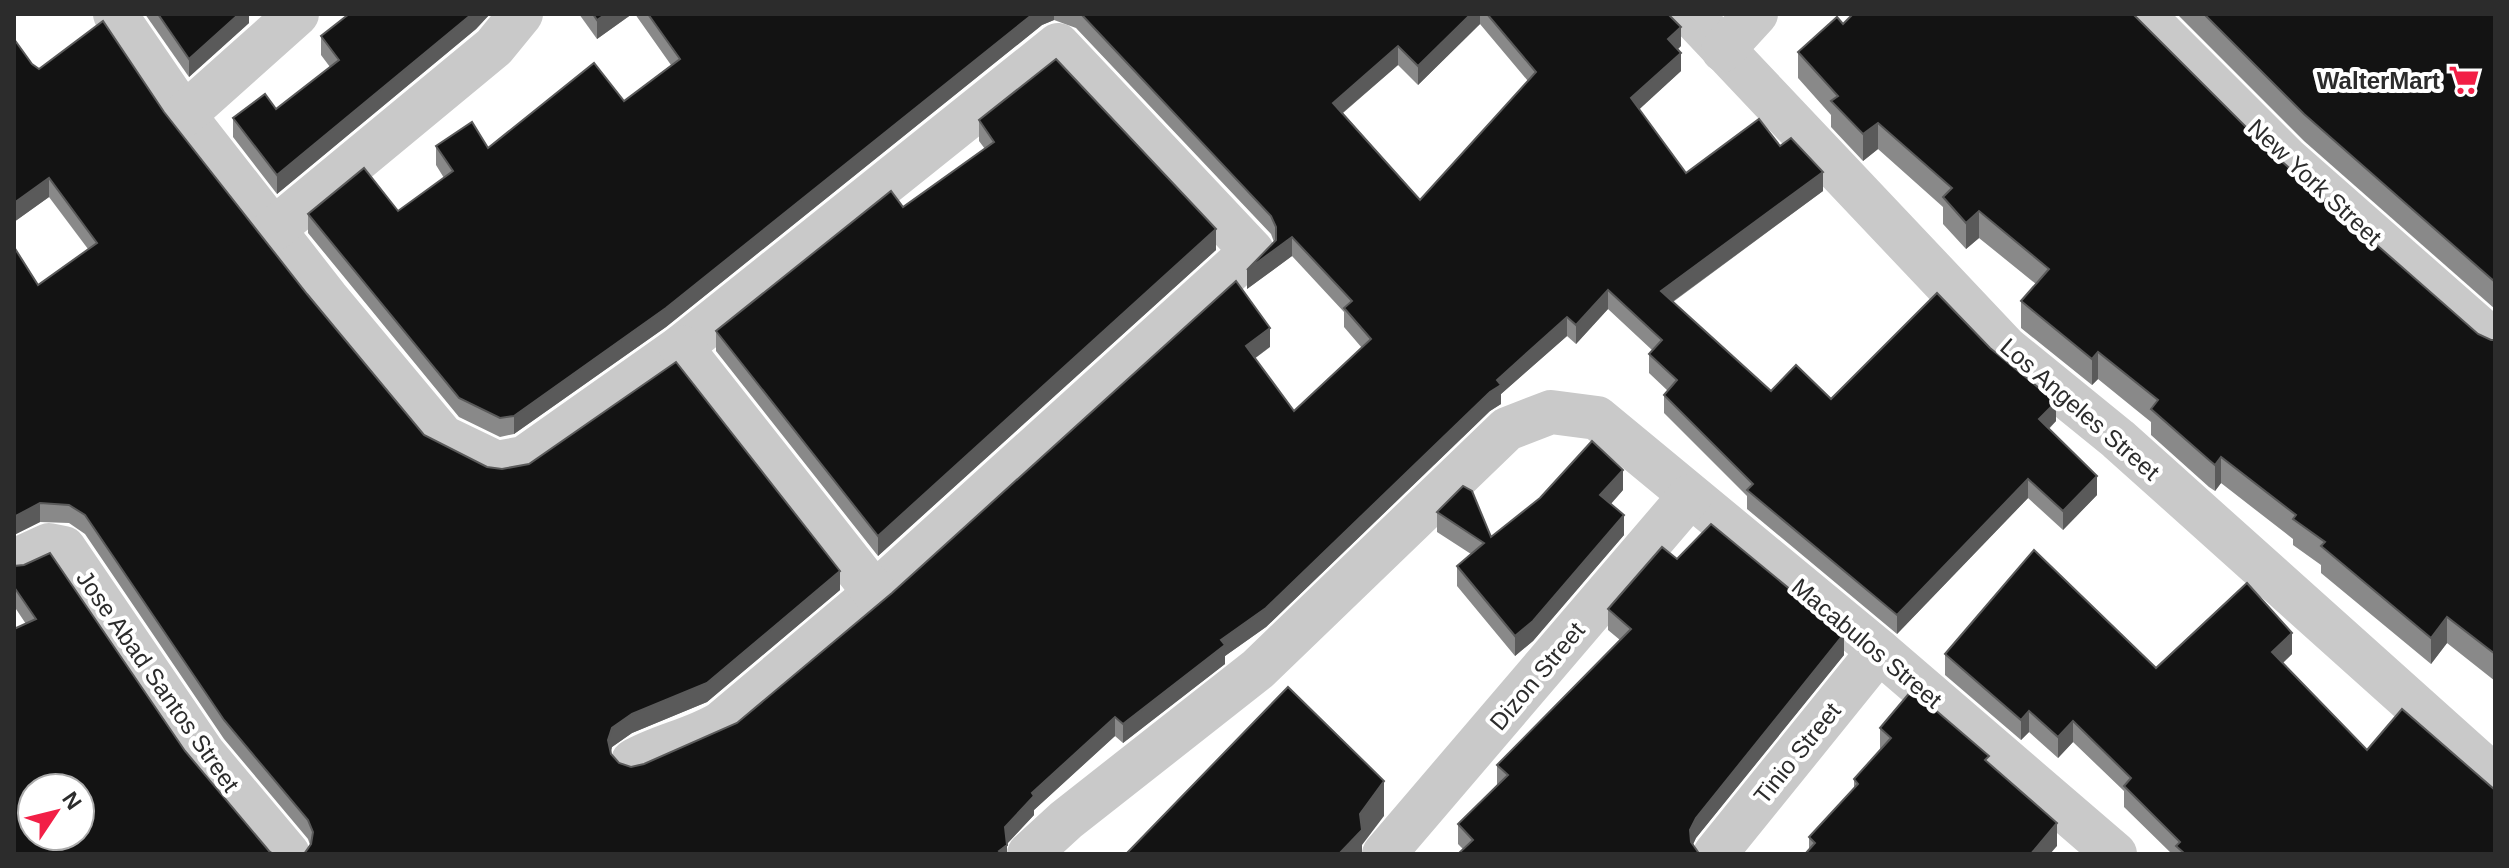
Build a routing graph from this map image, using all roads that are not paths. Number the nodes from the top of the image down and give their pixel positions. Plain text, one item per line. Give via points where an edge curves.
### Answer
1 (115, 14) edge
2 (297, 14) edge
3 (521, 14) edge
4 (1690, 14) edge
5 (1756, 14) edge
6 (2142, 14) edge
7 (1723, 50) junction
8 (184, 115) junction
9 (274, 229) junction
10 (2495, 342) edge
11 (681, 347) junction
12 (1690, 496) junction
13 (14, 561) edge
14 (875, 593) junction
15 (1879, 651) junction
16 (633, 761) dead end
17 (2495, 777) edge
18 (2101, 850) edge
19 (288, 854) edge
20 (1029, 854) edge
21 (1384, 854) edge
22 (1715, 854) edge

1 - 8 street
2 - 8 street
3 - 9 street via 494,47
4 - 7 street, Los Angeles Street
5 - 7 street
6 - 10 street, New York Street via 2287,159
7 - 17 street, Los Angeles Street via 2006,348 2118,439
8 - 9 street
9 - 11 street via 443,437 497,463 524,458
11 - 14 street
11 - 14 street via 1058,45 1252,251
12 - 15 street, Macabulos Street
12 - 20 street, Macabulos Street via 1597,418 1551,412 1507,429 1258,669
12 - 21 street, Dizon Street
13 - 19 street, Jose Abad Santos Street via 49,545 64,548 204,754
14 - 16 street via 721,723
15 - 18 street, Macabulos Street
15 - 22 street, Tinio Street

